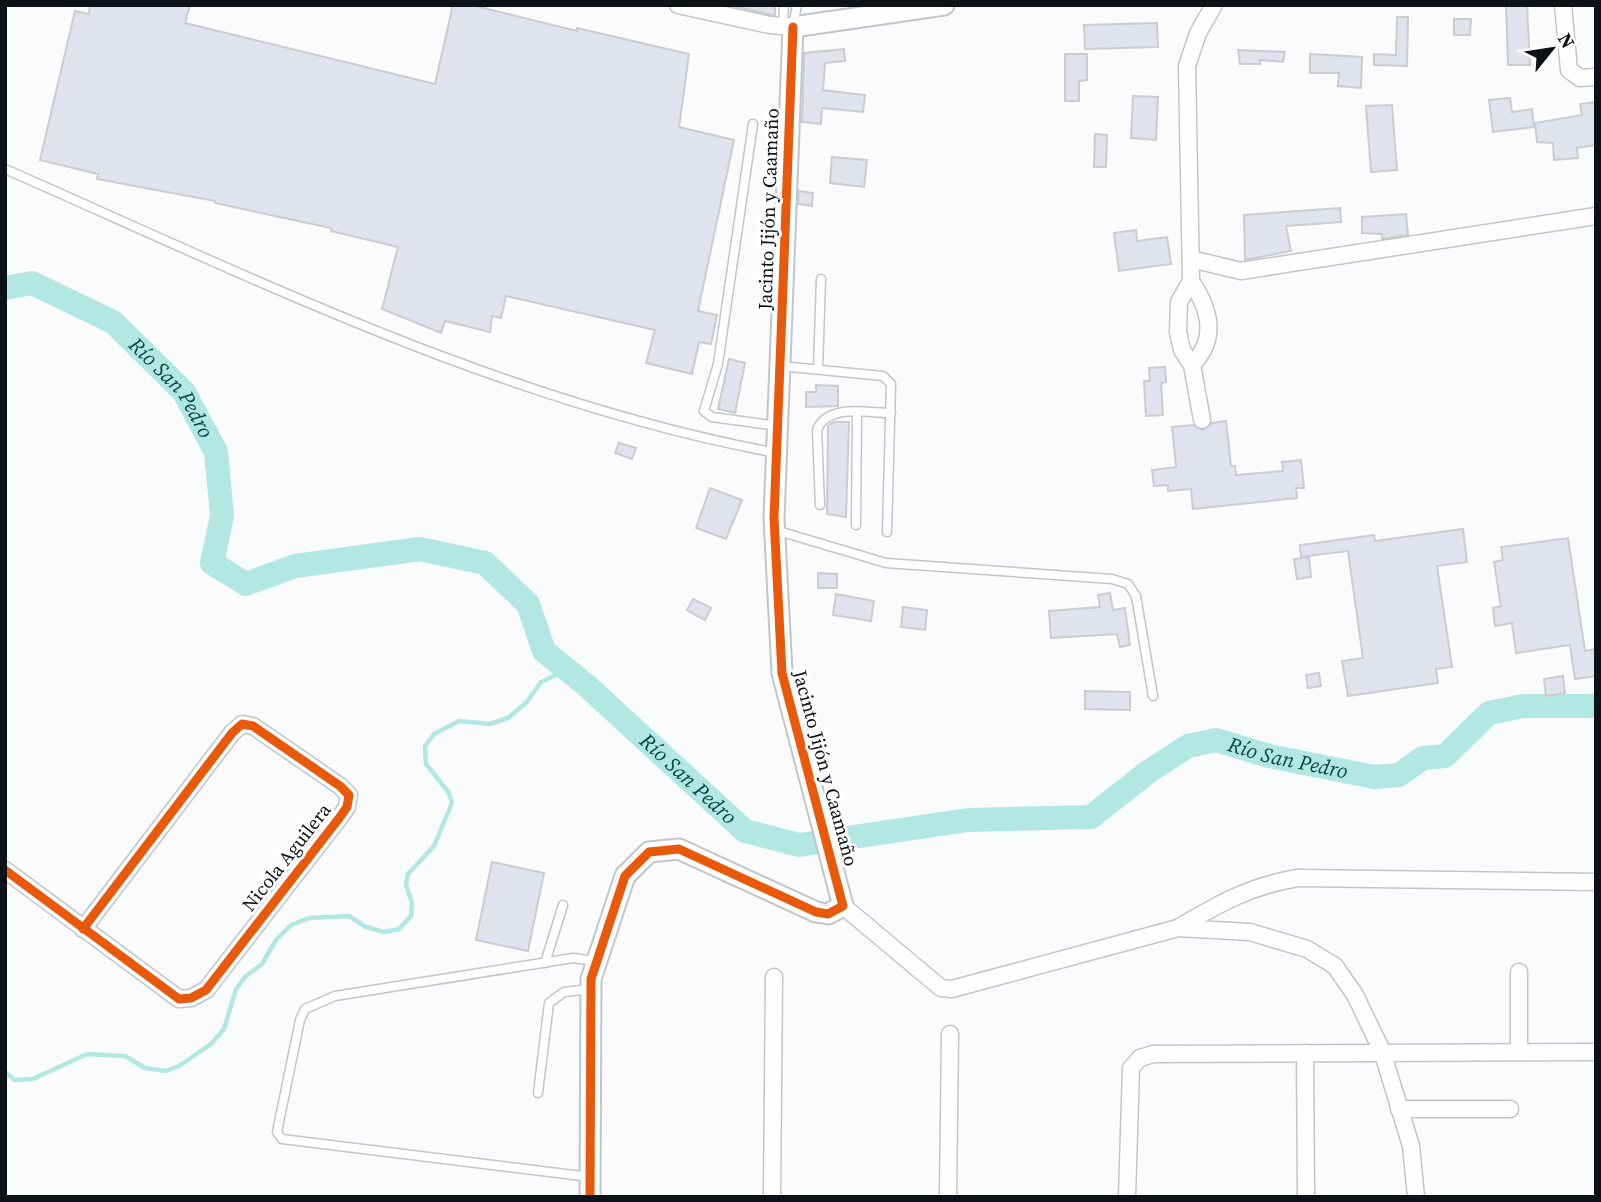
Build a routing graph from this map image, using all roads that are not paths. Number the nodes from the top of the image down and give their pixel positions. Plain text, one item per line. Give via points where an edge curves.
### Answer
1 (679, 5) edge
2 (785, 5) edge
3 (797, 5) edge
4 (944, 5) edge
5 (1214, 5) edge
6 (1563, 5) edge
7 (788, 27) junction
8 (1596, 77) edge
9 (753, 124) dead end
10 (5, 170) edge
11 (1596, 216) edge
12 (1191, 259) junction
13 (821, 279) dead end
14 (1191, 281) junction
15 (1192, 365) junction
16 (780, 366) junction
17 (818, 369) junction
18 (857, 413) junction
19 (891, 413) junction
20 (1202, 420) dead end
21 (778, 426) junction
22 (777, 453) junction
23 (820, 505) dead end
24 (856, 525) dead end
25 (775, 530) junction
26 (887, 532) dead end
27 (1153, 696) dead end
28 (7, 875) edge
29 (1596, 881) edge
30 (842, 897) junction
31 (563, 905) dead end
32 (80, 926) junction
33 (1178, 928) junction
34 (597, 961) junction
35 (544, 963) junction
36 (1519, 972) dead end
37 (774, 977) dead end
38 (591, 989) junction
39 (950, 1034) dead end
40 (1382, 1051) junction
41 (1519, 1052) junction
42 (1596, 1052) edge
43 (1305, 1053) junction
44 (538, 1093) dead end
45 (1399, 1108) junction
46 (1510, 1109) dead end
47 (590, 1177) junction
48 (590, 1197) edge
49 (772, 1197) edge
50 (948, 1197) edge
51 (1127, 1197) edge
52 (1306, 1197) edge
53 (1416, 1197) edge

1 - 7 street
2 - 7 lane
3 - 7 lane
4 - 7 street
5 - 12 street via 1187,66
6 - 8 street via 1569,70 1580,78
7 - 16 street, Jacinto Jijón y Caamaño
9 - 21 lane via 718,364 704,411 712,417
10 - 22 lane via 382,335 678,433
11 - 12 street via 1241,271
12 - 14 street
13 - 17 lane
14 - 15 street via 1177,311 1182,350
14 - 15 street via 1208,316 1209,334 1205,352
15 - 20 street
16 - 17 lane
16 - 21 street, Jacinto Jijón y Caamaño
17 - 19 lane via 883,376 891,384
18 - 19 lane
18 - 23 lane via 830,413 817,430
18 - 24 lane
19 - 26 lane
21 - 22 street, Jacinto Jijón y Caamaño
22 - 25 street, Jacinto Jijón y Caamaño
25 - 27 lane via 886,563 1112,579 1128,584 1136,596
25 - 30 street, Jacinto Jijón y Caamaño via 782,673
28 - 32 street
29 - 33 street via 1298,877 1264,883 1230,897
30 - 33 street via 941,988 952,989
30 - 34 street via 828,914 816,912 680,849 649,852 625,876
31 - 35 lane
32 - 32 street, Nicola Aguilera via 179,999 191,999 206,990 340,817 349,795 253,726 242,724
33 - 40 street via 1250,932 1307,948 1335,966
34 - 35 lane via 573,958
34 - 38 street
35 - 47 lane via 335,996 305,1009 278,1137
36 - 41 street
37 - 49 street
38 - 44 lane via 564,992 549,1003
38 - 47 street
39 - 50 street
40 - 41 street
40 - 43 street
40 - 45 street
41 - 42 street
43 - 51 street via 1153,1054 1140,1058 1132,1068
43 - 52 street
45 - 46 street
45 - 53 street via 1411,1146
47 - 48 street

